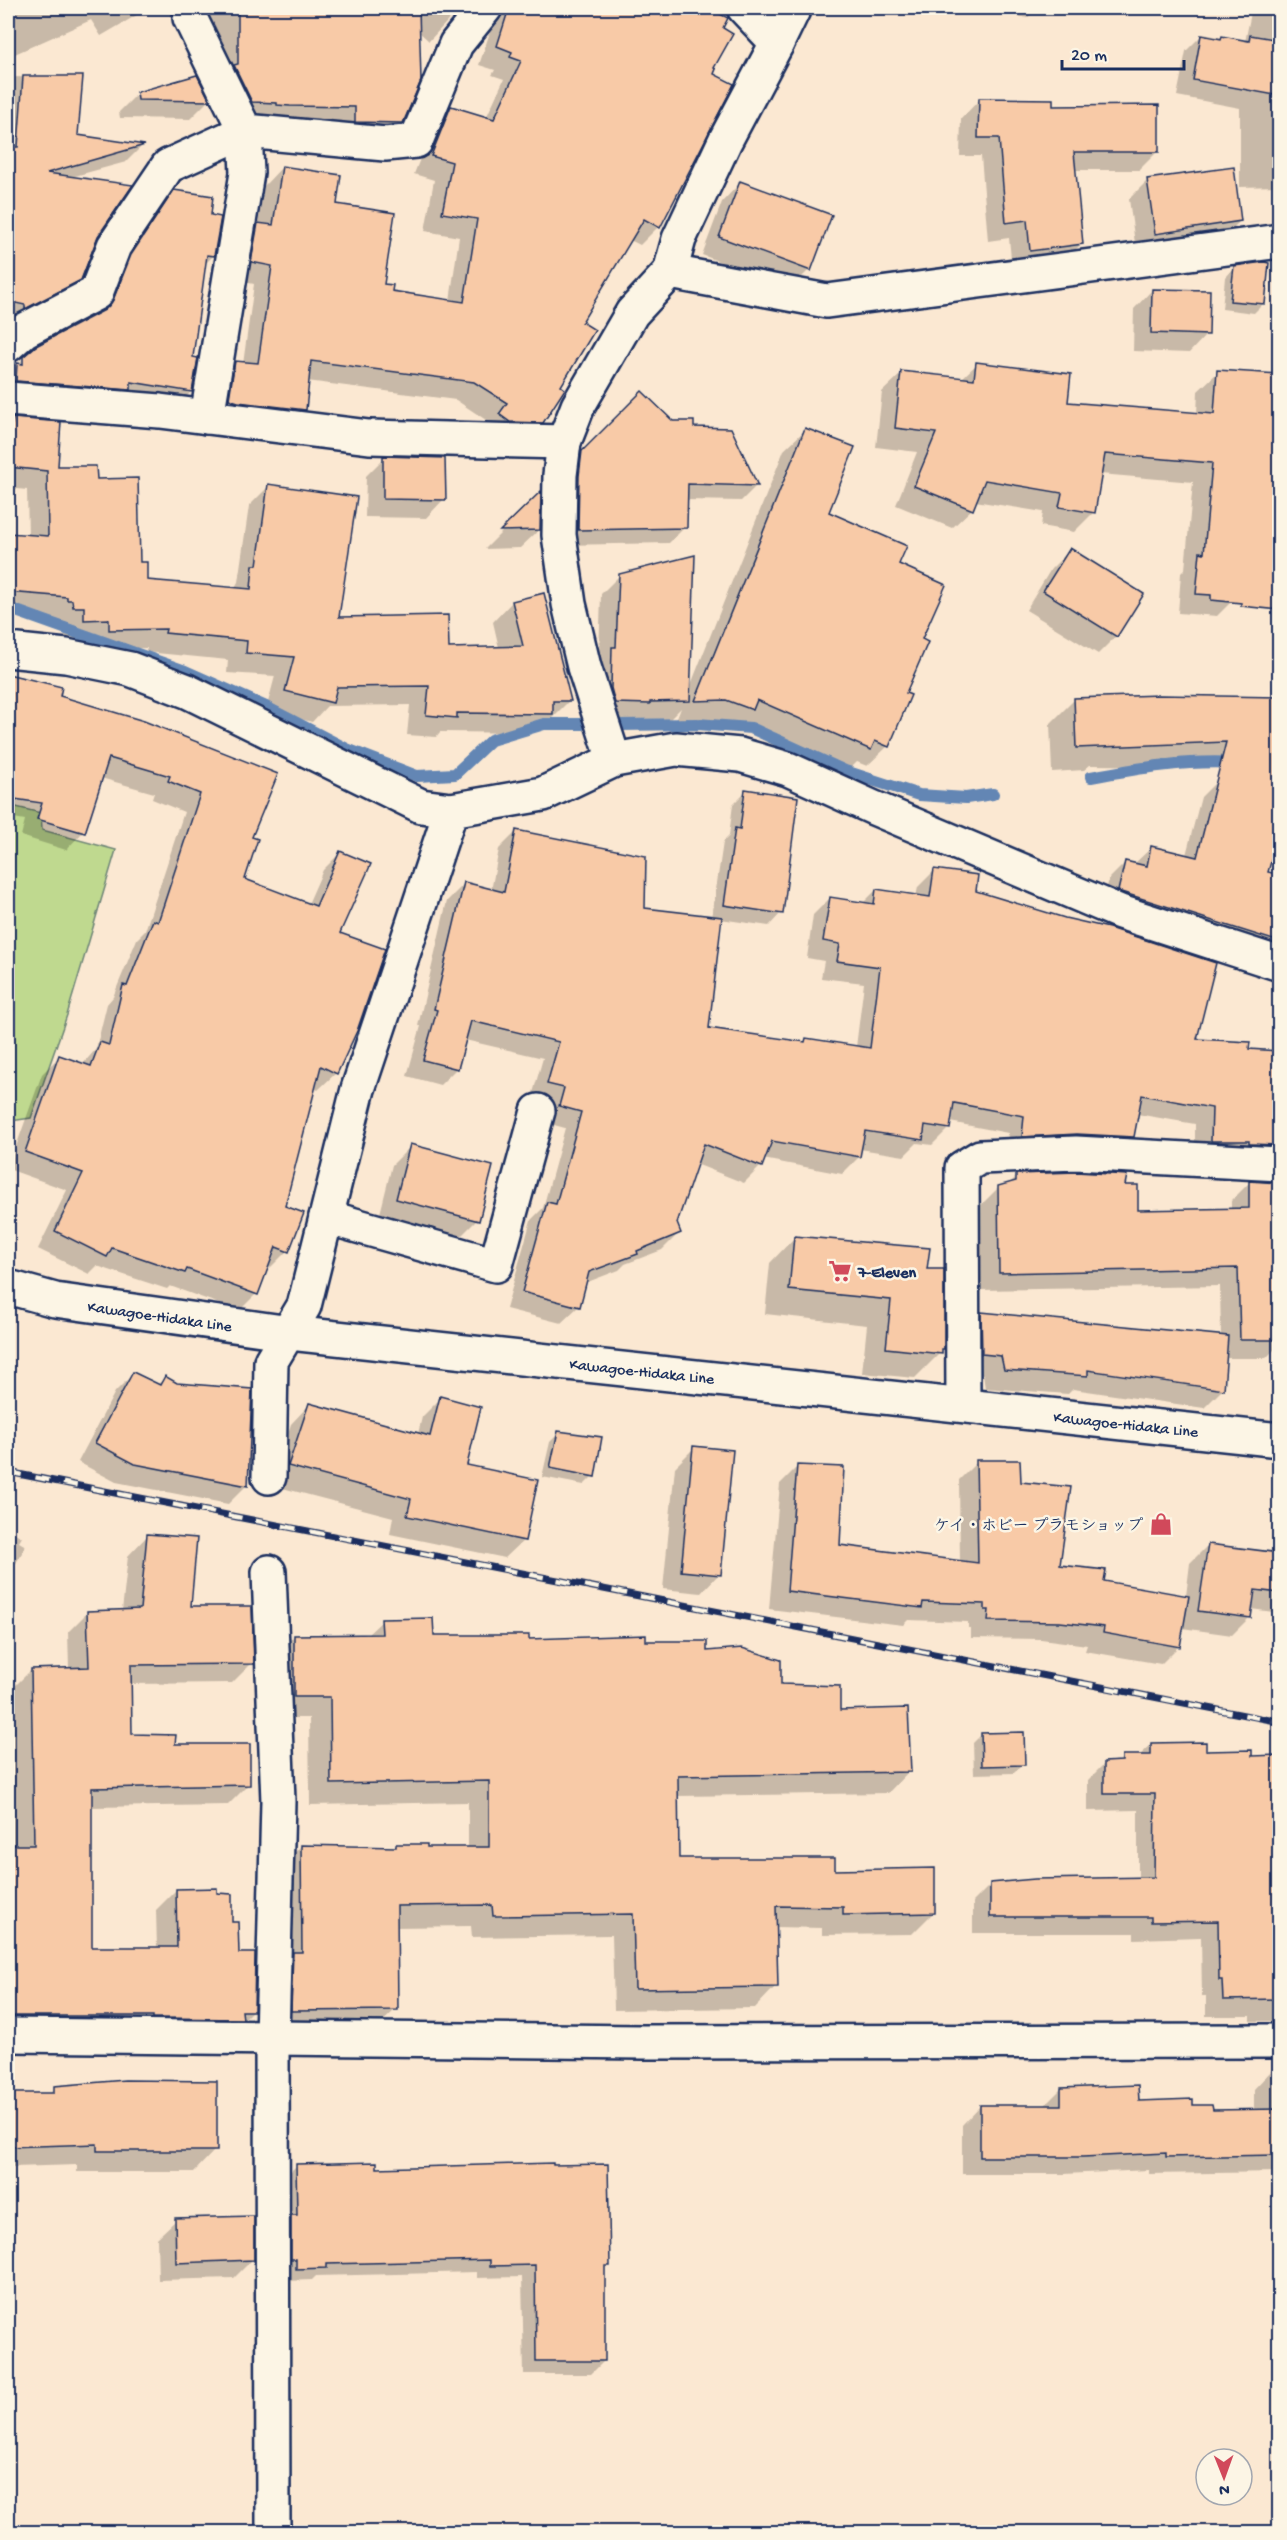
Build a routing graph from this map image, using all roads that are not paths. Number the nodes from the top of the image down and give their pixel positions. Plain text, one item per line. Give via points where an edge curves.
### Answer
1 (485, 8) edge
2 (744, 8) edge
3 (794, 8) edge
4 (190, 18) dead end
5 (777, 43) junction
6 (245, 131) junction
7 (1280, 241) edge
8 (670, 272) junction
9 (8, 345) edge
10 (8, 399) edge
11 (207, 417) junction
12 (564, 442) junction
13 (8, 650) edge
14 (614, 760) junction
15 (451, 810) junction
16 (1280, 964) edge
17 (538, 1111) dead end
18 (1280, 1164) edge
19 (326, 1217) junction
20 (8, 1287) edge
21 (290, 1333) junction
22 (963, 1405) junction
23 (1280, 1440) edge
24 (269, 1477) dead end
25 (269, 1572) dead end
26 (8, 2035) edge
27 (272, 2038) junction
28 (1280, 2042) edge
29 (273, 2532) edge

1 - 6 street via 456,44 416,141 385,144
2 - 5 street
3 - 5 street
4 - 6 street
5 - 8 street via 679,239
6 - 9 street via 168,166 114,246 96,293 25,330
6 - 11 street via 247,173
7 - 8 street via 827,301
8 - 12 street via 632,313 578,406
10 - 11 street
11 - 12 street via 369,437
12 - 14 street via 559,535 569,604 584,667
13 - 15 street via 130,669 187,691 421,806
14 - 15 street via 543,794
14 - 16 street via 676,749 740,755 788,769 1120,912
15 - 19 street via 358,1089
17 - 19 street via 496,1265
18 - 22 street via 1076,1153 980,1157 962,1168
19 - 21 street via 304,1306
20 - 21 street, Kawagoe-Hidaka Line via 55,1300
21 - 22 street, Kawagoe-Hidaka Line
21 - 24 street via 271,1361
22 - 23 street, Kawagoe-Hidaka Line
25 - 27 street via 278,1801
26 - 27 street
27 - 28 street
27 - 29 street

